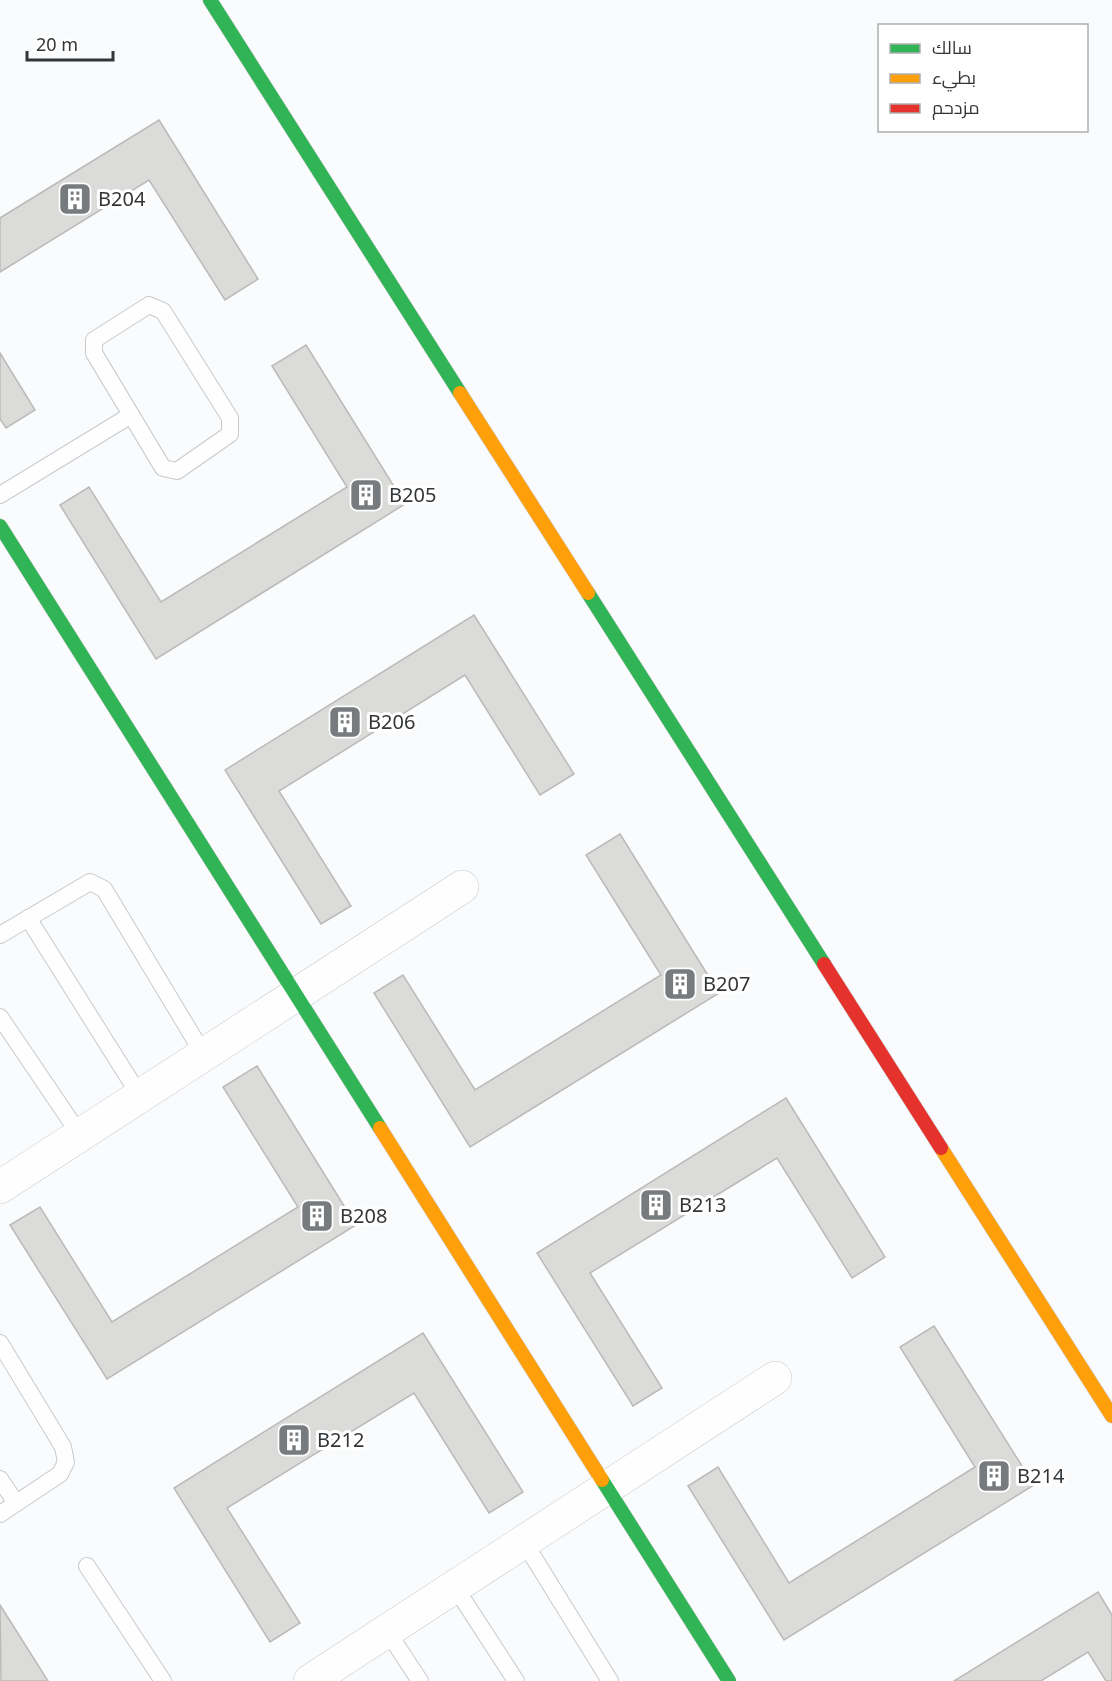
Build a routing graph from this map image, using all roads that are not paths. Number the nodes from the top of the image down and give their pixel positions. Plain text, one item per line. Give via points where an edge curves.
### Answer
1 (210, 0) edge
2 (131, 415) junction
3 (0, 495) edge
4 (0, 526) edge
5 (462, 887) dead end
6 (28, 918) junction
7 (0, 935) edge
8 (296, 995) junction
9 (0, 1017) edge
10 (204, 1055) junction
11 (140, 1096) junction
12 (80, 1136) junction
13 (0, 1187) edge
14 (0, 1343) edge
15 (775, 1378) dead end
16 (1112, 1416) edge
17 (0, 1479) edge
18 (608, 1488) junction
19 (16, 1503) junction
20 (0, 1514) edge
21 (524, 1542) junction
22 (87, 1566) dead end
23 (455, 1587) junction
24 (387, 1631) junction
25 (163, 1681) edge
26 (310, 1681) edge
27 (420, 1681) edge
28 (516, 1681) edge
29 (610, 1681) edge
30 (729, 1681) edge

1 - 16 street
2 - 2 lane via 94,353 94,340 149,305 164,311 230,418 230,434 177,471 164,468
2 - 3 lane
4 - 8 street
5 - 8 street
6 - 7 lane
6 - 10 lane via 90,882 104,889
6 - 11 lane
8 - 10 street
8 - 18 street
9 - 12 lane
10 - 11 street
11 - 12 street
12 - 13 street
14 - 19 lane via 63,1447 66,1462 60,1474
15 - 18 street
17 - 19 lane
18 - 21 street
18 - 30 street
19 - 20 lane
21 - 23 street
21 - 29 lane
22 - 25 lane
23 - 24 street
23 - 28 lane
24 - 26 street
24 - 27 lane

